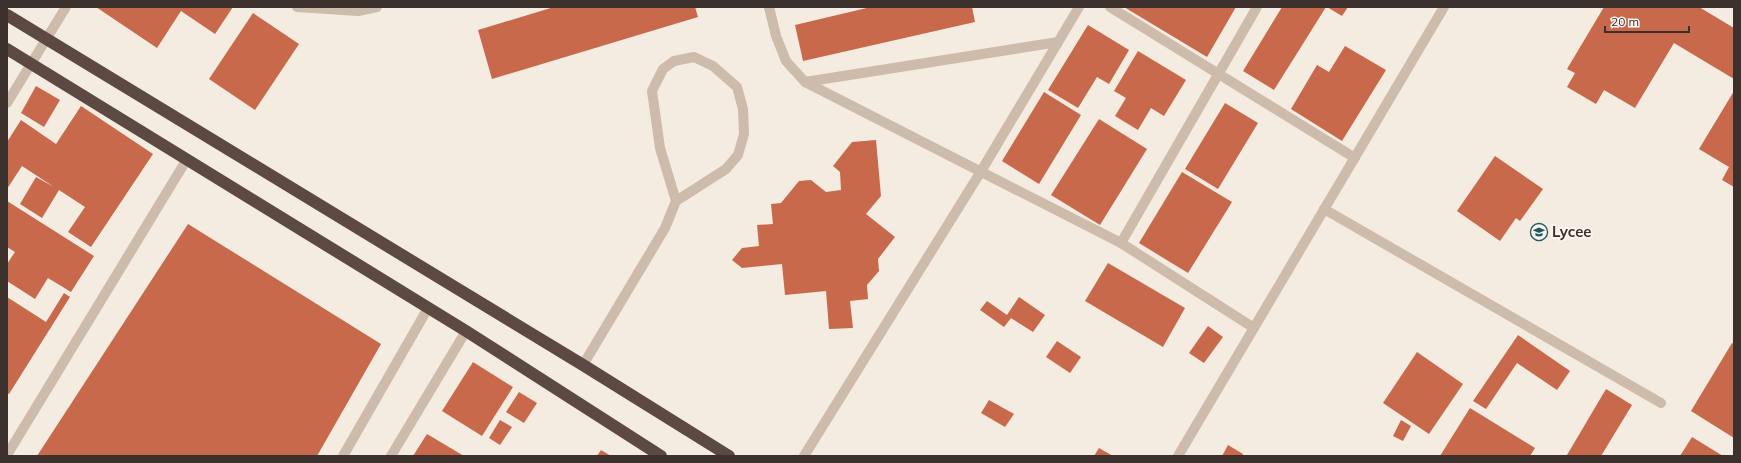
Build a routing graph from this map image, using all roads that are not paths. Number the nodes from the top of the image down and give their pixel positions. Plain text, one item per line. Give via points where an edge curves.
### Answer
1 (66, 7) edge
2 (297, 7) edge
3 (378, 7) edge
4 (770, 7) edge
5 (1079, 7) edge
6 (1110, 7) edge
7 (1257, 7) edge
8 (1444, 7) edge
9 (357, 9) edge
10 (7, 15) edge
11 (47, 40) junction
12 (1058, 42) junction
13 (7, 49) edge
14 (31, 64) junction
15 (1218, 74) junction
16 (805, 82) junction
17 (7, 103) edge
18 (1355, 158) junction
19 (187, 159) junction
20 (980, 173) junction
21 (676, 201) junction
22 (1324, 208) junction
23 (1120, 243) junction
24 (428, 308) junction
25 (1254, 328) junction
26 (466, 331) junction
27 (583, 365) junction
28 (1661, 403) dead end
29 (7, 455) edge
30 (343, 456) edge
31 (391, 456) edge
32 (661, 456) edge
33 (729, 456) edge
34 (804, 456) edge
35 (1178, 456) edge

1 - 11 street
2 - 9 street
3 - 9 street
4 - 16 street via 776,36 786,61
5 - 12 street
6 - 15 street
7 - 15 street
8 - 18 street
10 - 11 highway
11 - 14 street
11 - 27 highway
12 - 16 street
12 - 20 street
13 - 14 highway
14 - 17 street
14 - 19 highway
15 - 18 street
15 - 23 street
16 - 20 street
18 - 22 street
19 - 24 highway
19 - 29 street
20 - 23 street
20 - 34 street
21 - 21 street via 660,148 652,91 663,70 674,61 694,57 713,66 737,87 744,134 738,155 726,170
21 - 27 street via 665,228
22 - 25 street
22 - 28 street
23 - 25 street
24 - 26 highway
24 - 30 street
25 - 35 street
26 - 31 street
26 - 32 highway
27 - 33 highway

